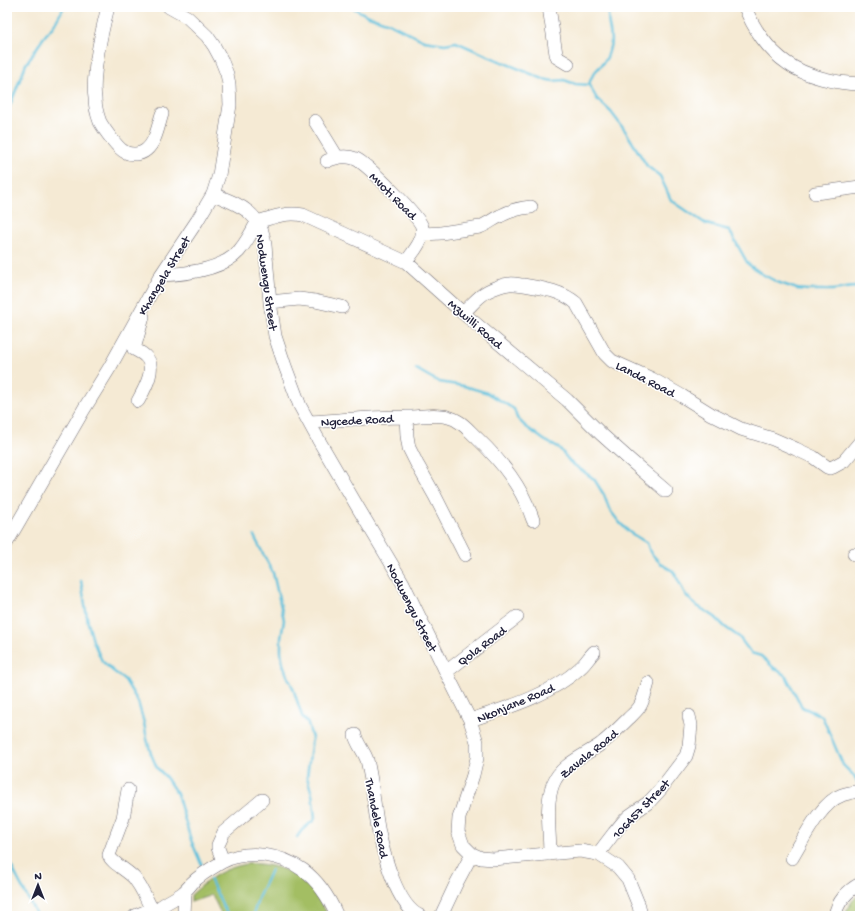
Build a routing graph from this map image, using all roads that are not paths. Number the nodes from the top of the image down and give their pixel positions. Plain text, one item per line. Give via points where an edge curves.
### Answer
1 (108, 7) edge
2 (169, 7) edge
3 (549, 7) edge
4 (745, 7) edge
5 (182, 10) edge
6 (568, 64) dead end
7 (860, 84) edge
8 (162, 114) dead end
9 (315, 121) dead end
10 (860, 187) edge
11 (213, 194) junction
12 (815, 194) dead end
13 (531, 207) dead end
14 (257, 222) junction
15 (423, 234) junction
16 (406, 262) junction
17 (161, 275) junction
18 (148, 298) junction
19 (270, 302) junction
20 (342, 307) dead end
21 (463, 314) junction
22 (138, 401) dead end
23 (406, 417) junction
24 (309, 422) junction
25 (860, 442) edge
26 (666, 491) dead end
27 (533, 520) dead end
28 (7, 542) edge
29 (465, 555) dead end
30 (516, 618) dead end
31 (594, 652) dead end
32 (446, 672) junction
33 (648, 683) dead end
34 (689, 716) dead end
35 (470, 720) junction
36 (355, 735) dead end
37 (128, 790) dead end
38 (860, 792) edge
39 (262, 800) dead end
40 (472, 854) junction
41 (550, 854) junction
42 (598, 854) junction
43 (792, 858) dead end
44 (223, 861) junction
45 (860, 884) edge
46 (185, 891) junction
47 (154, 912) edge
48 (135, 916) edge
49 (184, 916) edge
50 (338, 916) edge
51 (420, 916) edge
52 (441, 916) edge
53 (641, 916) edge
54 (835, 916) edge

1 - 8 street via 94,79 94,98 101,123 121,150 135,154 150,146
2 - 5 street, Khangela Street
3 - 6 street via 556,54
4 - 7 street via 755,29 787,63 803,72 828,80
5 - 11 street, Khangela Street via 214,46 229,84 229,116 219,175
9 - 15 street, Mvoti Road via 332,159 348,157 358,160 390,188 417,217
10 - 12 street
11 - 14 street, Nodwengu Street via 244,208
11 - 17 street, Khangela Street
13 - 15 street via 520,208 499,216 480,227 441,234
14 - 16 street, Mzwilli Road via 287,214 303,215
14 - 17 street via 240,250 227,261 188,274
14 - 19 street, Nodwengu Street via 264,237 267,255
15 - 16 street, Mvoti Road
16 - 21 street, Mzwilli Road
17 - 18 street, Khangela Street
18 - 22 street via 134,349 149,360 150,373
18 - 28 street, Khangela Street
19 - 20 street via 299,299
19 - 24 street, Nodwengu Street via 275,336 300,406
21 - 25 street, Landa Road via 487,291 508,284 539,288 563,295 576,303 605,354 612,361 652,379 730,424 796,449 830,468 844,461
21 - 26 street, Mzwilli Road via 567,400 607,440
23 - 24 street, Ngcede Road
23 - 27 street, Ngcede Road via 432,415 458,420 505,468 522,495
23 - 29 street, Ngcede Road via 409,448
24 - 32 street, Nodwengu Street via 403,583
30 - 32 street, Qola Road
31 - 35 street, Nkonjane Road via 573,674 541,694
32 - 35 street, Nodwengu Street
33 - 41 street, Zavala Road via 638,709 601,744 574,760 553,783 548,809
34 - 42 street, 106457 Street via 690,746 686,756 660,790 623,822
35 - 40 street, Nodwengu Street via 477,742 477,758 459,818 458,831 463,845
36 - 51 street, Thandele Road via 366,758 379,833 397,891 405,904
37 - 47 street via 123,818 109,855 112,861 134,878
38 - 43 street via 841,795 828,804 816,818
39 - 44 street via 224,832 218,845
40 - 41 street via 493,860
40 - 52 street
41 - 42 street via 580,851
42 - 53 street via 618,866 628,879
44 - 46 street via 193,882
44 - 50 street via 260,854 288,862 303,870 320,887
45 - 54 street via 842,899
46 - 47 street
46 - 49 street
47 - 48 street

